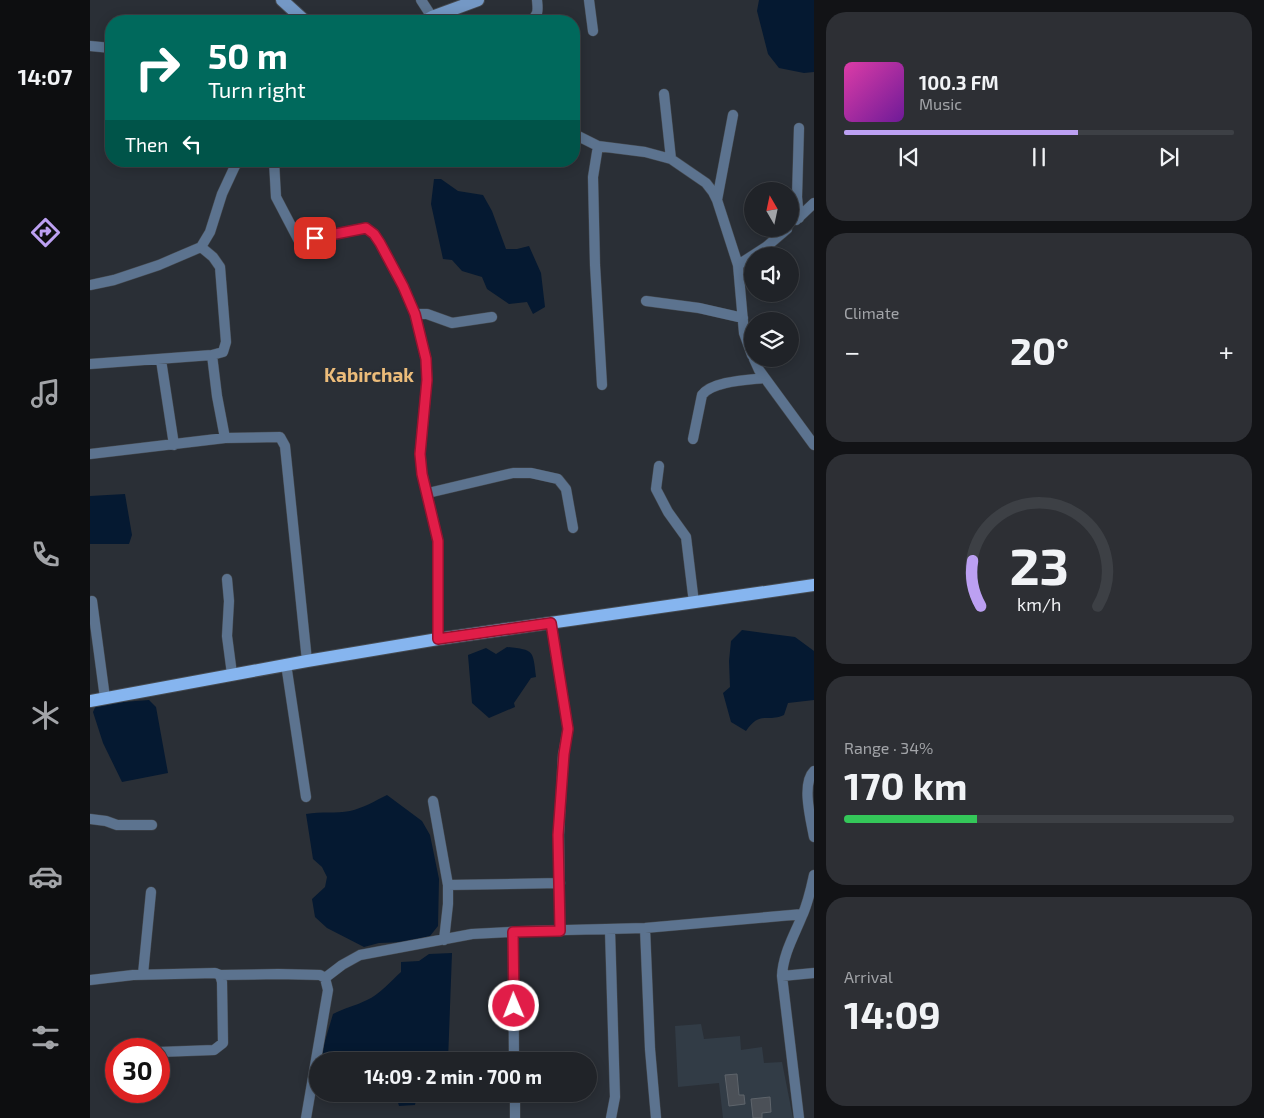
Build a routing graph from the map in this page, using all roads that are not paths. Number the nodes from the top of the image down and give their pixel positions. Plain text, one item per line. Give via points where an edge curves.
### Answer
1 (282, 0) edge
2 (421, 0) edge
3 (478, 0) edge
4 (537, 0) edge
5 (589, 0) edge
6 (298, 15) edge
7 (427, 15) edge
8 (439, 15) edge
9 (537, 15) edge
10 (593, 30) dead end
11 (90, 46) edge
12 (105, 47) edge
13 (664, 94) dead end
14 (734, 115) dead end
15 (799, 128) dead end
16 (580, 137) edge
17 (598, 146) junction
18 (671, 159) junction
19 (235, 167) edge
20 (274, 167) edge
21 (797, 182) edge
22 (717, 200) junction
23 (814, 204) edge
24 (799, 218) edge
25 (776, 238) edge
26 (200, 246) junction
27 (738, 265) junction
28 (90, 285) edge
29 (646, 301) dead end
30 (415, 314) junction
31 (492, 317) dead end
32 (743, 318) junction
33 (744, 333) edge
34 (212, 355) junction
35 (161, 360) junction
36 (90, 364) edge
37 (759, 367) edge
38 (765, 378) junction
39 (602, 384) dead end
40 (225, 438) junction
41 (693, 438) dead end
42 (174, 445) junction
43 (814, 445) edge
44 (90, 454) edge
45 (659, 466) dead end
46 (428, 494) junction
47 (573, 528) dead end
48 (227, 579) dead end
49 (814, 586) edge
50 (92, 601) dead end
51 (694, 603) junction
52 (551, 623) junction
53 (438, 639) junction
54 (307, 661) junction
55 (286, 664) junction
56 (232, 674) junction
57 (104, 698) junction
58 (90, 701) edge
59 (814, 771) edge
60 (306, 797) dead end
61 (433, 801) dead end
62 (90, 819) edge
63 (152, 825) dead end
64 (814, 837) edge
65 (814, 875) edge
66 (560, 883) junction
67 (448, 885) junction
68 (812, 891) edge
69 (151, 892) dead end
70 (803, 914) junction
71 (645, 928) junction
72 (610, 930) junction
73 (560, 931) junction
74 (513, 932) junction
75 (444, 940) junction
76 (814, 973) edge
77 (143, 974) junction
78 (220, 974) junction
79 (782, 976) junction
80 (325, 978) junction
81 (90, 980) edge
82 (170, 1052) edge
83 (514, 1052) edge
84 (515, 1102) edge
85 (306, 1118) edge
86 (515, 1118) edge
87 (610, 1118) edge
88 (656, 1118) edge
89 (799, 1118) edge

1 - 6 main road
2 - 7 street
3 - 8 main road
4 - 9 street
5 - 10 street
11 - 12 street
13 - 18 street
14 - 22 street
15 - 21 street
16 - 17 street
17 - 18 street
17 - 39 street via 593,177
18 - 22 street via 706,183
19 - 26 street via 210,232
20 - 30 street via 276,197 298,241 366,228 380,243
22 - 27 street
23 - 24 street
25 - 27 street
26 - 28 street via 114,280
26 - 34 street via 220,267 225,348 223,352
27 - 32 street
29 - 32 street
30 - 31 street via 427,314 452,323
30 - 46 street via 427,368 420,454
32 - 33 street
34 - 35 street
34 - 40 street
35 - 36 street
35 - 42 street
37 - 38 street
38 - 41 street via 716,385 706,390 702,395
38 - 43 street
40 - 42 street
40 - 54 street via 270,436 283,439
42 - 44 street
45 - 51 street via 656,489 686,537
46 - 47 street via 513,473 558,478 566,489
46 - 53 street via 438,541
48 - 56 street via 227,636
49 - 51 main road
50 - 57 street
51 - 52 main road
52 - 53 main road
52 - 66 street via 568,729 558,835
53 - 54 main road
54 - 55 main road
55 - 56 main road
55 - 60 street
56 - 57 main road
57 - 58 main road
59 - 64 street via 808,785
61 - 67 street
62 - 63 street via 117,825
65 - 68 street
66 - 67 street
66 - 73 street
67 - 75 street
68 - 70 street
69 - 77 street
70 - 71 street
70 - 79 street via 787,950
71 - 72 street
71 - 88 street
72 - 73 street
72 - 87 street via 614,1097
73 - 74 street
74 - 75 street via 472,934
74 - 83 street
75 - 80 street via 360,955
76 - 79 street
77 - 78 street
77 - 81 street
78 - 80 street via 320,975
78 - 82 street via 222,1043 214,1050
79 - 89 street
80 - 85 street via 328,990
84 - 86 street

